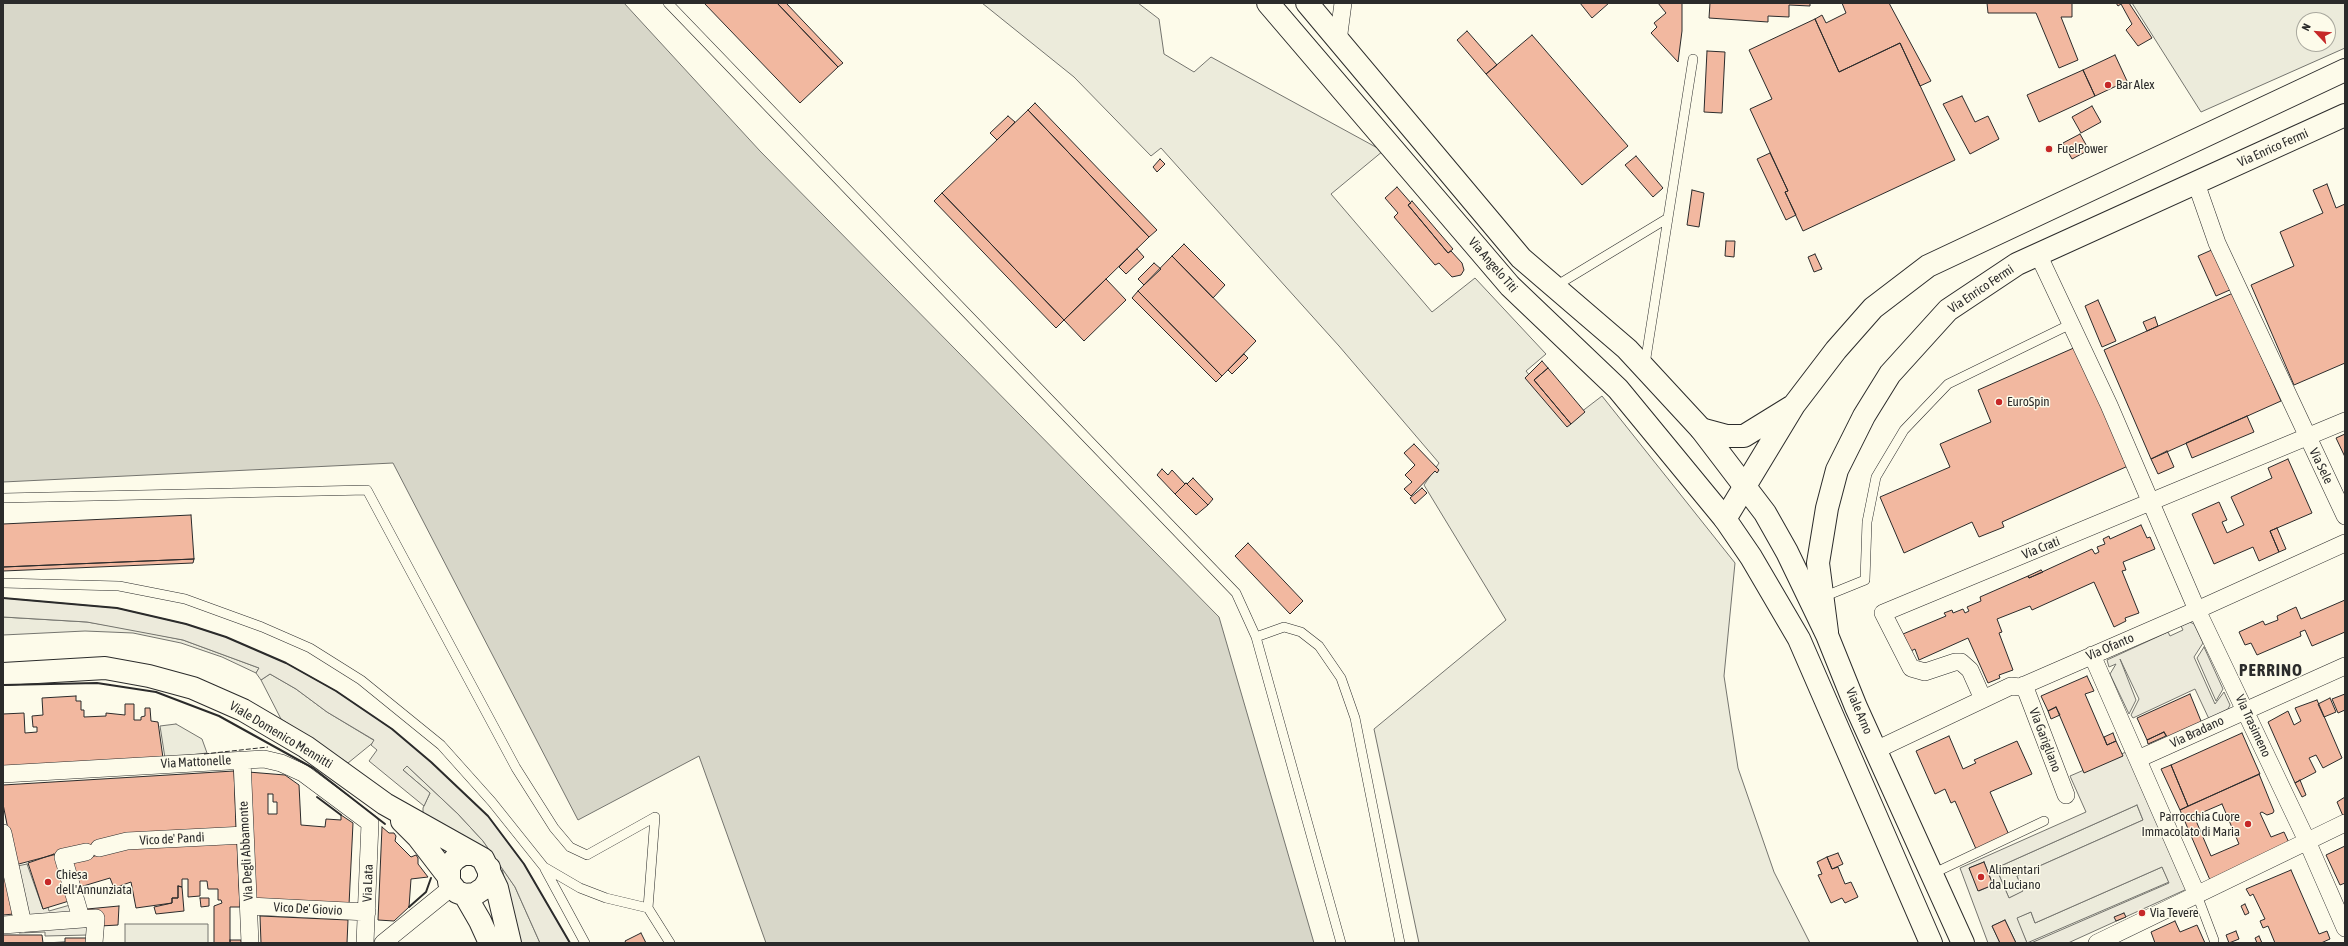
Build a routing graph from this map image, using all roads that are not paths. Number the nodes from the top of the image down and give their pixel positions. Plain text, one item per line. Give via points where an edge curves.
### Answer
1 (668, 3) edge
2 (1268, 3) edge
3 (1307, 3) edge
4 (1343, 3) edge
5 (1338, 40) junction
6 (1693, 59) dead end
7 (2345, 70) edge
8 (2345, 115) edge
9 (2196, 183) junction
10 (1668, 218) junction
11 (2038, 254) junction
12 (1554, 287) junction
13 (2071, 324) junction
14 (1644, 368) junction
15 (1794, 405) junction
16 (2345, 421) edge
17 (1701, 429) junction
18 (2307, 437) junction
19 (1744, 486) junction
20 (3, 498) edge
21 (2153, 502) junction
22 (2345, 516) edge
23 (1725, 519) junction
24 (2345, 543) edge
25 (3, 583) edge
26 (1823, 597) junction
27 (2197, 610) junction
28 (1827, 635) junction
29 (1256, 637) junction
30 (2092, 655) junction
31 (2345, 666) edge
32 (3, 674) edge
33 (2022, 686) junction
34 (1982, 699) junction
35 (2245, 710) junction
36 (1876, 750) junction
37 (2138, 759) junction
38 (242, 760) junction
39 (3, 774) edge
40 (2066, 795) dead end
41 (385, 804) junction
42 (2044, 821) dead end
43 (370, 823) joint
44 (2345, 823) edge
45 (3, 833) edge
46 (245, 836) junction
47 (2307, 841) junction
48 (481, 861) junction
49 (544, 868) junction
50 (1932, 874) junction
51 (455, 886) junction
52 (2197, 895) junction
53 (249, 906) junction
54 (648, 908) junction
55 (366, 912) junction
56 (88, 918) junction
57 (23, 924) junction
58 (3, 925) edge
59 (2345, 928) edge
60 (2132, 936) edge
61 (2214, 940) dead end
62 (94, 943) edge
63 (250, 943) edge
64 (365, 943) edge
65 (383, 943) edge
66 (490, 943) edge
67 (510, 943) edge
68 (585, 943) edge
69 (670, 943) edge
70 (1341, 943) edge
71 (1400, 943) edge
72 (1931, 943) edge
73 (1962, 943) edge
74 (2097, 943) edge

1 - 29 lane via 1236,593
2 - 23 street, Via Angelo Titi via 1510,286 1618,389
3 - 5 street, Via Angelo Titi
4 - 5 street
5 - 12 street, Via Angelo Titi via 1521,258
6 - 10 lane
7 - 15 street via 1928,266 1873,308 1836,350
8 - 9 street, Via Enrico Fermi
9 - 11 street, Via Enrico Fermi
9 - 18 street, Via Sele via 2217,243
10 - 12 lane
10 - 14 lane
11 - 13 street, Via Trasimeno
11 - 26 street, Via Enrico Fermi via 2018,264 1948,310 1890,374 1864,416 1837,470 1827,508 1818,563
12 - 14 street, Via Angelo Titi via 1627,349
13 - 21 street, Via Trasimeno
13 - 26 lane via 1948,384 1904,430 1876,477 1867,522 1865,580
14 - 17 street, Via Angelo Titi
15 - 17 street via 1744,436 1727,436
15 - 19 street
16 - 18 street, Via Crati
17 - 19 street, Via Angelo Titi
18 - 21 street, Via Crati
18 - 22 street, Via Sele
19 - 23 street
19 - 28 street, Viale Arno via 1765,513 1788,552
20 - 54 lane via 367,490 516,768 554,828 570,847 588,855 655,818
21 - 27 street, Via Trasimeno
21 - 34 street, Via Crati via 1883,613 1911,668 1925,672 1961,662 1970,670
23 - 72 street, Viale Arno via 1751,557 1799,639
24 - 27 street, Via Ofanto
25 - 49 lane via 119,586 185,599 262,627 310,648 360,680 441,745 492,802
26 - 28 street, Via Enrico Fermi
27 - 30 street, Via Ofanto
27 - 35 street, Via Trasimeno
28 - 36 street, Viale Arno
29 - 70 lane
29 - 71 lane via 1284,627 1301,632 1319,646 1341,678 1354,718
30 - 33 street, Via Ofanto
30 - 37 street
31 - 35 street, Via Bradano
32 - 41 street, Viale Domenico Mennitti via 105,668 193,688 268,724 349,776
33 - 34 street, Via Ofanto via 2011,686
33 - 40 street, Via Garigliano
34 - 36 street, Via Ofanto
35 - 37 street, Via Bradano
35 - 47 street, Via Trasimeno
36 - 50 street, Viale Arno
37 - 52 street
38 - 39 street, Via Mattonelle
38 - 43 street, Via Mattonelle via 264,759 303,773
38 - 46 street, Via Degli Abbamonte
41 - 48 street, Viale Domenico Mennitti
41 - 51 street, Viale Domenico Mennitti via 418,837
42 - 50 lane
43 - 55 street, Via Lata
44 - 47 street
45 - 57 street
46 - 53 street, Via Degli Abbamonte
46 - 56 street, Vico de' Pandi via 127,842 63,857
47 - 52 street
47 - 59 street, Via Trasimeno
48 - 51 street via 463,854 455,859 449,866
48 - 51 street via 489,879 484,888 475,894
48 - 67 street via 497,888
49 - 54 lane via 580,888 606,898
49 - 68 lane
50 - 73 street, Viale Arno
51 - 65 street
51 - 66 street, Viale Domenico Mennitti
52 - 60 street
52 - 61 lane
53 - 55 street, Vico De' Giovio
53 - 63 street, Via Degli Abbamonte
54 - 69 lane
55 - 64 street, Via Lata
56 - 57 street
56 - 62 street
57 - 58 street
60 - 74 street

